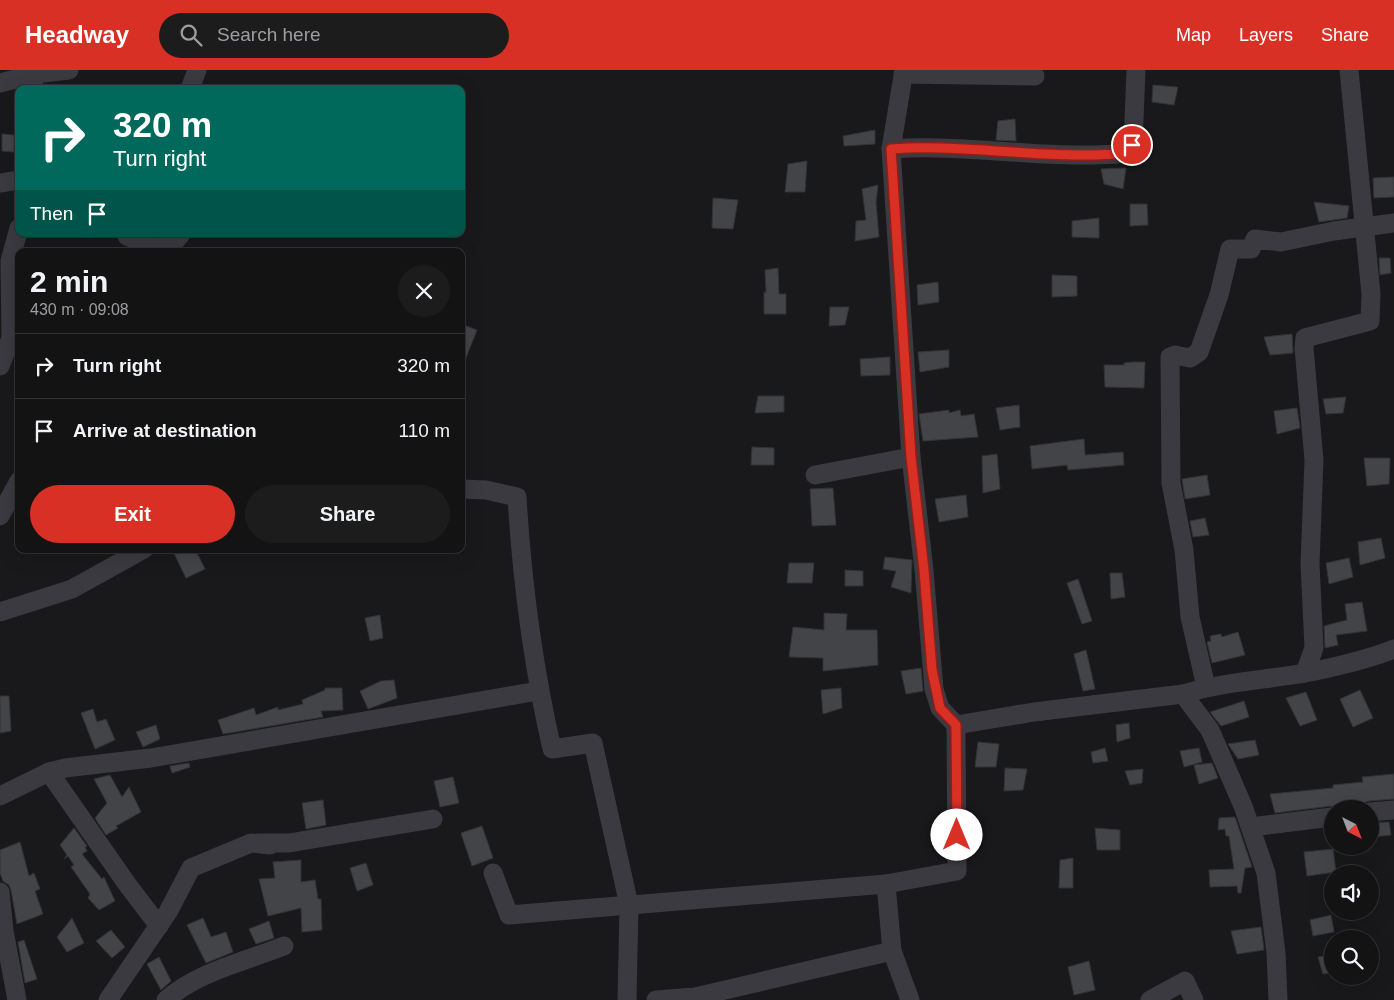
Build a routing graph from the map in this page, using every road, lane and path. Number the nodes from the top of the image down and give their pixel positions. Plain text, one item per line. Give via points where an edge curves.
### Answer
1 (69, 70) edge
2 (198, 70) edge
3 (1136, 70) edge
4 (1349, 70) edge
5 (904, 72) edge
6 (1035, 76) dead end
7 (34, 78) edge
8 (0, 83) edge
9 (192, 85) edge
10 (891, 149) junction
11 (15, 181) edge
12 (0, 183) edge
13 (1394, 223) edge
14 (1364, 227) junction
15 (17, 237) edge
16 (179, 237) edge
17 (125, 240) edge
18 (158, 248) edge
19 (158, 248) edge
20 (0, 366) edge
21 (911, 457) junction
22 (815, 475) dead end
23 (15, 488) edge
24 (465, 489) edge
25 (0, 516) edge
26 (137, 553) edge
27 (0, 612) edge
28 (1394, 649) edge
29 (1305, 673) junction
30 (1206, 687) junction
31 (538, 691) junction
32 (1184, 694) junction
33 (956, 725) junction
34 (48, 772) junction
35 (0, 796) edge
36 (1394, 810) edge
37 (1379, 811) edge
38 (1324, 818) edge
39 (433, 820) dead end
40 (1250, 827) junction
41 (250, 843) junction
42 (270, 845) dead end
43 (493, 873) dead end
44 (886, 884) junction
45 (0, 892) edge
46 (629, 905) junction
47 (159, 926) junction
48 (284, 946) dead end
49 (892, 951) junction
50 (17, 1000) edge
51 (108, 1000) edge
52 (166, 1000) edge
53 (627, 1000) edge
54 (656, 1000) edge
55 (910, 1000) edge
56 (1150, 1000) edge
57 (1194, 1000) edge
58 (1278, 1000) edge

1 - 7 street
2 - 9 street
3 - 10 street via 1132,145 1128,153 1046,154 925,146
4 - 14 street
5 - 6 street
5 - 10 street
7 - 8 street
10 - 21 street
11 - 12 street
13 - 14 street
14 - 29 street via 1371,294 1370,321 1306,338 1304,348 1314,460 1310,564 1314,648
14 - 30 street via 1281,242 1255,239 1251,249 1230,249 1219,295 1199,352 1190,358 1170,357 1171,484 1184,550 1190,617
15 - 20 street via 10,261 11,338
16 - 18 street
17 - 19 street
21 - 22 street
21 - 33 street via 934,689 940,708
23 - 25 street
24 - 31 street via 516,497 522,573
26 - 27 street via 72,588
28 - 29 street
29 - 30 street
30 - 32 street
31 - 34 street via 150,758
31 - 46 street via 552,749 593,743
32 - 33 street
32 - 40 street via 1210,730
33 - 44 street via 957,872
34 - 35 street
34 - 47 street
36 - 37 street
38 - 40 street
39 - 41 street via 289,843
40 - 58 street via 1266,873
41 - 42 street
41 - 47 street via 191,868
43 - 46 street via 509,915
44 - 46 street
44 - 49 street
45 - 50 street
46 - 53 street
47 - 51 street
48 - 52 street via 208,976
49 - 54 street via 695,997
49 - 55 street
56 - 57 street via 1185,981

